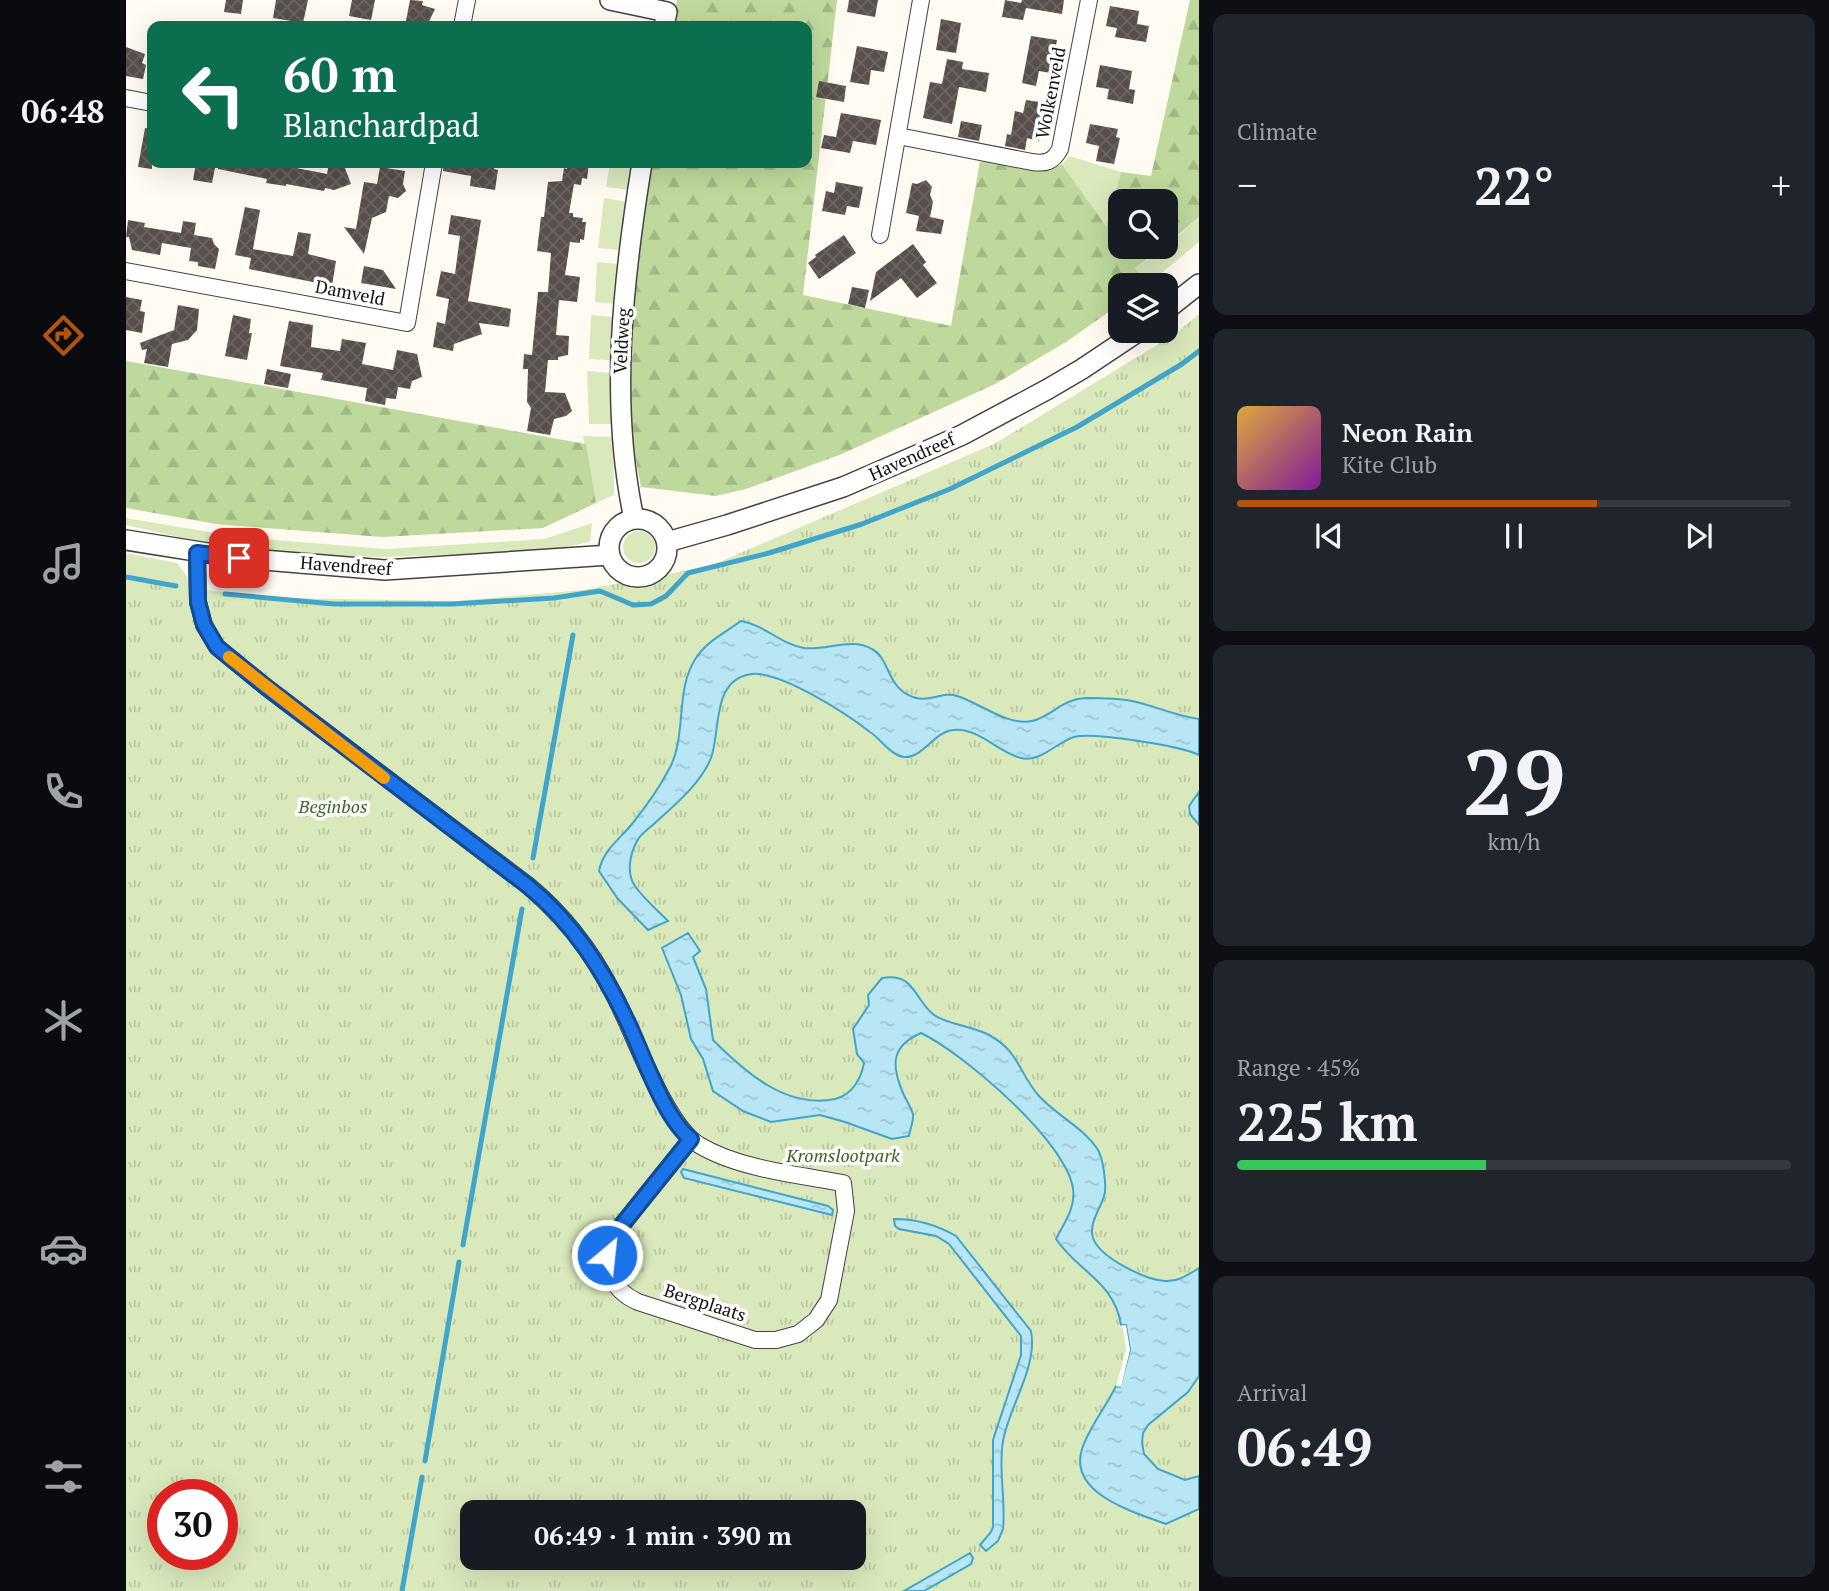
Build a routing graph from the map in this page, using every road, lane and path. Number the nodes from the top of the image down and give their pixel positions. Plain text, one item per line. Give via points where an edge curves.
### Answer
1 (467, 0) edge
2 (610, 0) edge
3 (921, 0) edge
4 (1089, 0) edge
5 (667, 13) edge
6 (463, 21) edge
7 (126, 98) edge
8 (147, 102) edge
9 (898, 136) junction
10 (433, 168) edge
11 (641, 168) edge
12 (880, 235) dead end
13 (126, 271) edge
14 (1199, 284) edge
15 (1178, 301) edge
16 (1120, 343) edge
17 (634, 519) junction
18 (126, 540) edge
19 (667, 542) junction
20 (197, 553) junction
21 (610, 555) junction
22 (691, 1139) junction

1 - 6 street
2 - 5 street
3 - 9 street
4 - 9 street, Wolkenveld via 1055,159 1045,164
7 - 8 street
9 - 12 street
10 - 13 street, Damveld via 407,323
11 - 17 street, Veldweg via 620,361 624,456
14 - 15 street
16 - 19 street, Havendreef via 1048,389 924,452 843,487
17 - 19 street via 651,522
17 - 21 street via 617,528
18 - 20 street, Havendreef
19 - 21 street via 664,562 649,575 621,571
20 - 21 street, Havendreef via 384,570
20 - 22 street via 198,602 217,647 557,912 582,940 606,980 668,1110
22 - 22 street, Bergplaats via 737,1161 844,1183 846,1211 829,1300 808,1328 766,1341 738,1335 631,1298 609,1274 607,1255 613,1236

